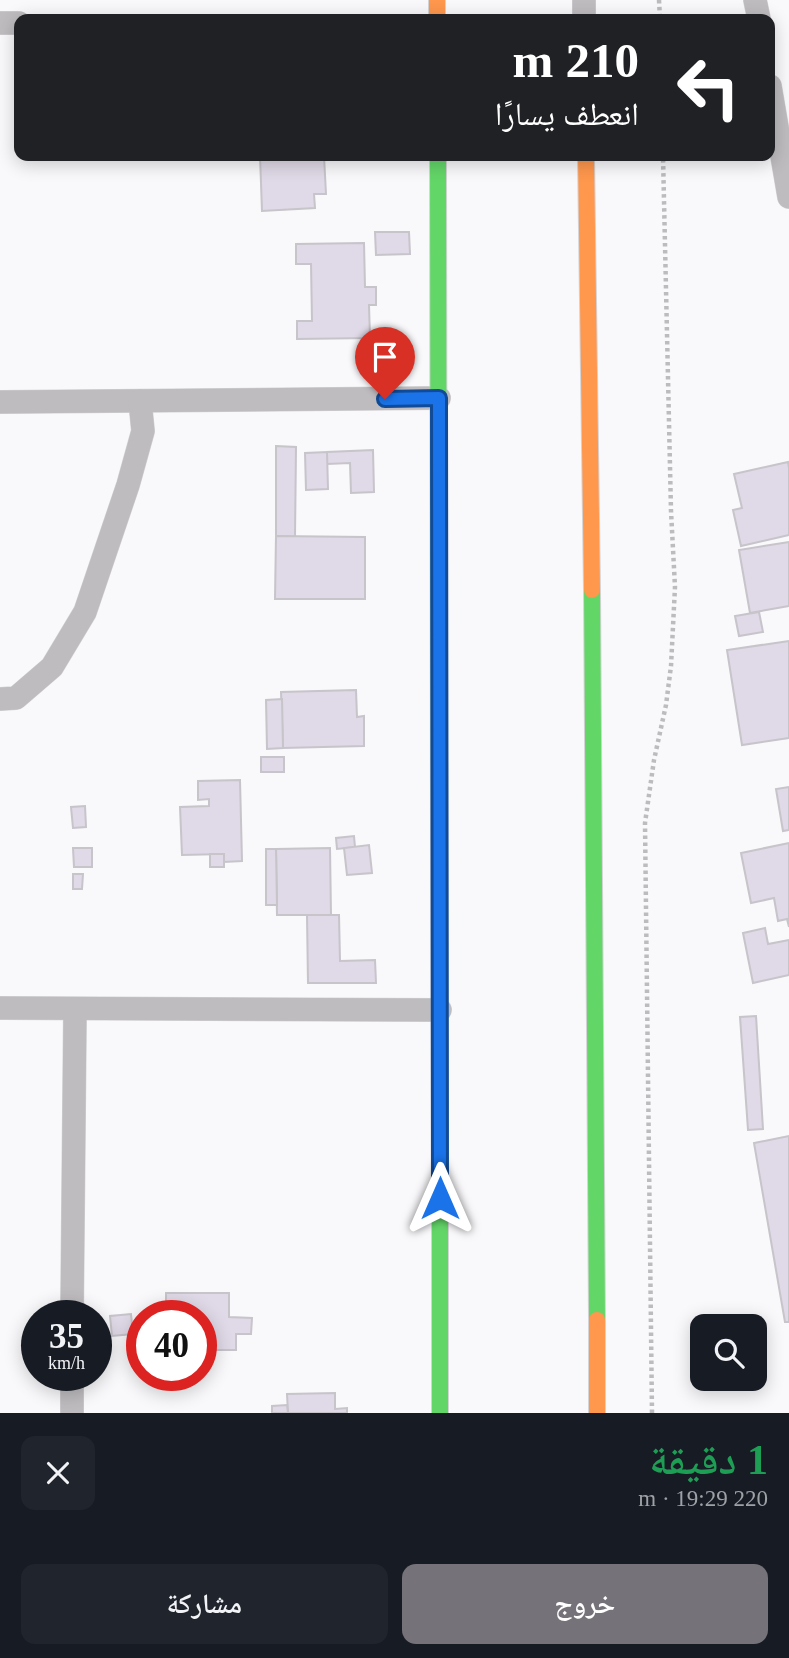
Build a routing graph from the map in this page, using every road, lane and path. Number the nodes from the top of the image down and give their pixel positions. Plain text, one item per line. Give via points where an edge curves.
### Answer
1 (775, 115) edge
2 (438, 161) edge
3 (586, 161) edge
4 (663, 161) edge
5 (789, 197) edge
6 (439, 398) junction
7 (140, 401) junction
8 (0, 402) edge
9 (0, 699) edge
10 (0, 1007) edge
11 (75, 1009) junction
12 (440, 1010) junction
13 (72, 1300) edge
14 (72, 1391) edge
15 (72, 1413) edge
16 (440, 1413) edge
17 (597, 1413) edge
18 (652, 1413) edge

1 - 5 street
2 - 6 street
3 - 17 street
4 - 18 path via 675,587 666,705 645,823
6 - 7 street
6 - 12 street
7 - 8 street
7 - 9 street via 143,431 85,612 52,667 16,698
10 - 11 street
11 - 12 street
11 - 13 street
12 - 16 street
14 - 15 street

